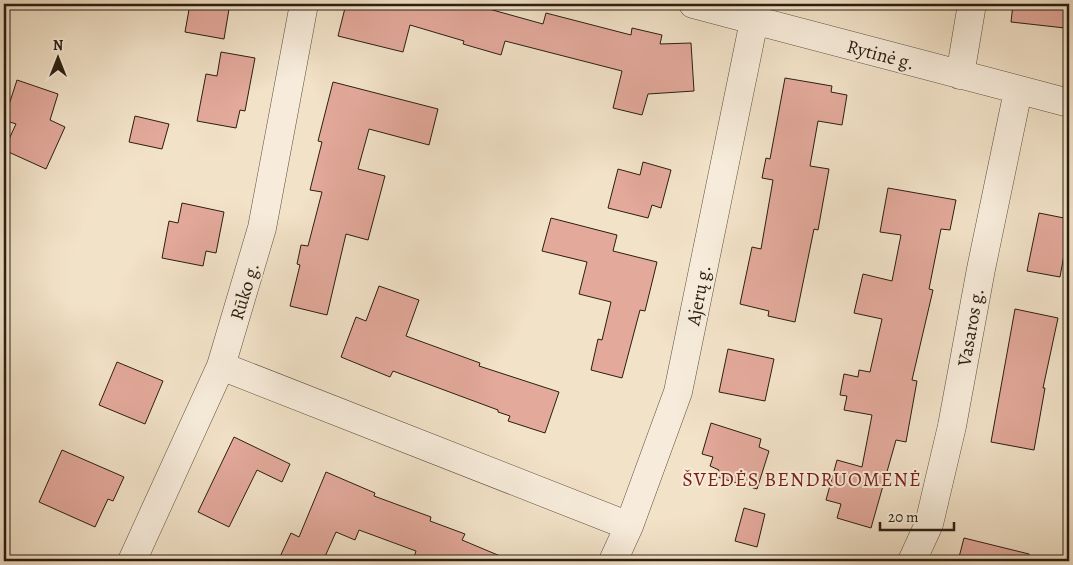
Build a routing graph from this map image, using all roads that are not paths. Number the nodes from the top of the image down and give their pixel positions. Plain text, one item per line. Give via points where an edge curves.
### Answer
1 (304, 4) edge
2 (693, 4) edge
3 (972, 4) edge
4 (754, 21) junction
5 (960, 75) junction
6 (1018, 91) junction
7 (1069, 103) edge
8 (221, 366) junction
9 (629, 526) junction
10 (132, 561) edge
11 (613, 561) edge
12 (912, 561) edge

1 - 8 street, Rūko g. via 262,228
2 - 4 street, Rytinė g.
3 - 5 street
4 - 5 street, Rytinė g.
4 - 9 street, Ajerų g. via 678,392
5 - 6 street, Rytinė g.
6 - 7 street, Rytinė g.
6 - 12 street, Vasaros g. via 952,426 929,524
8 - 9 street
8 - 10 street, Rūko g.
9 - 11 street, Ajerų g.

